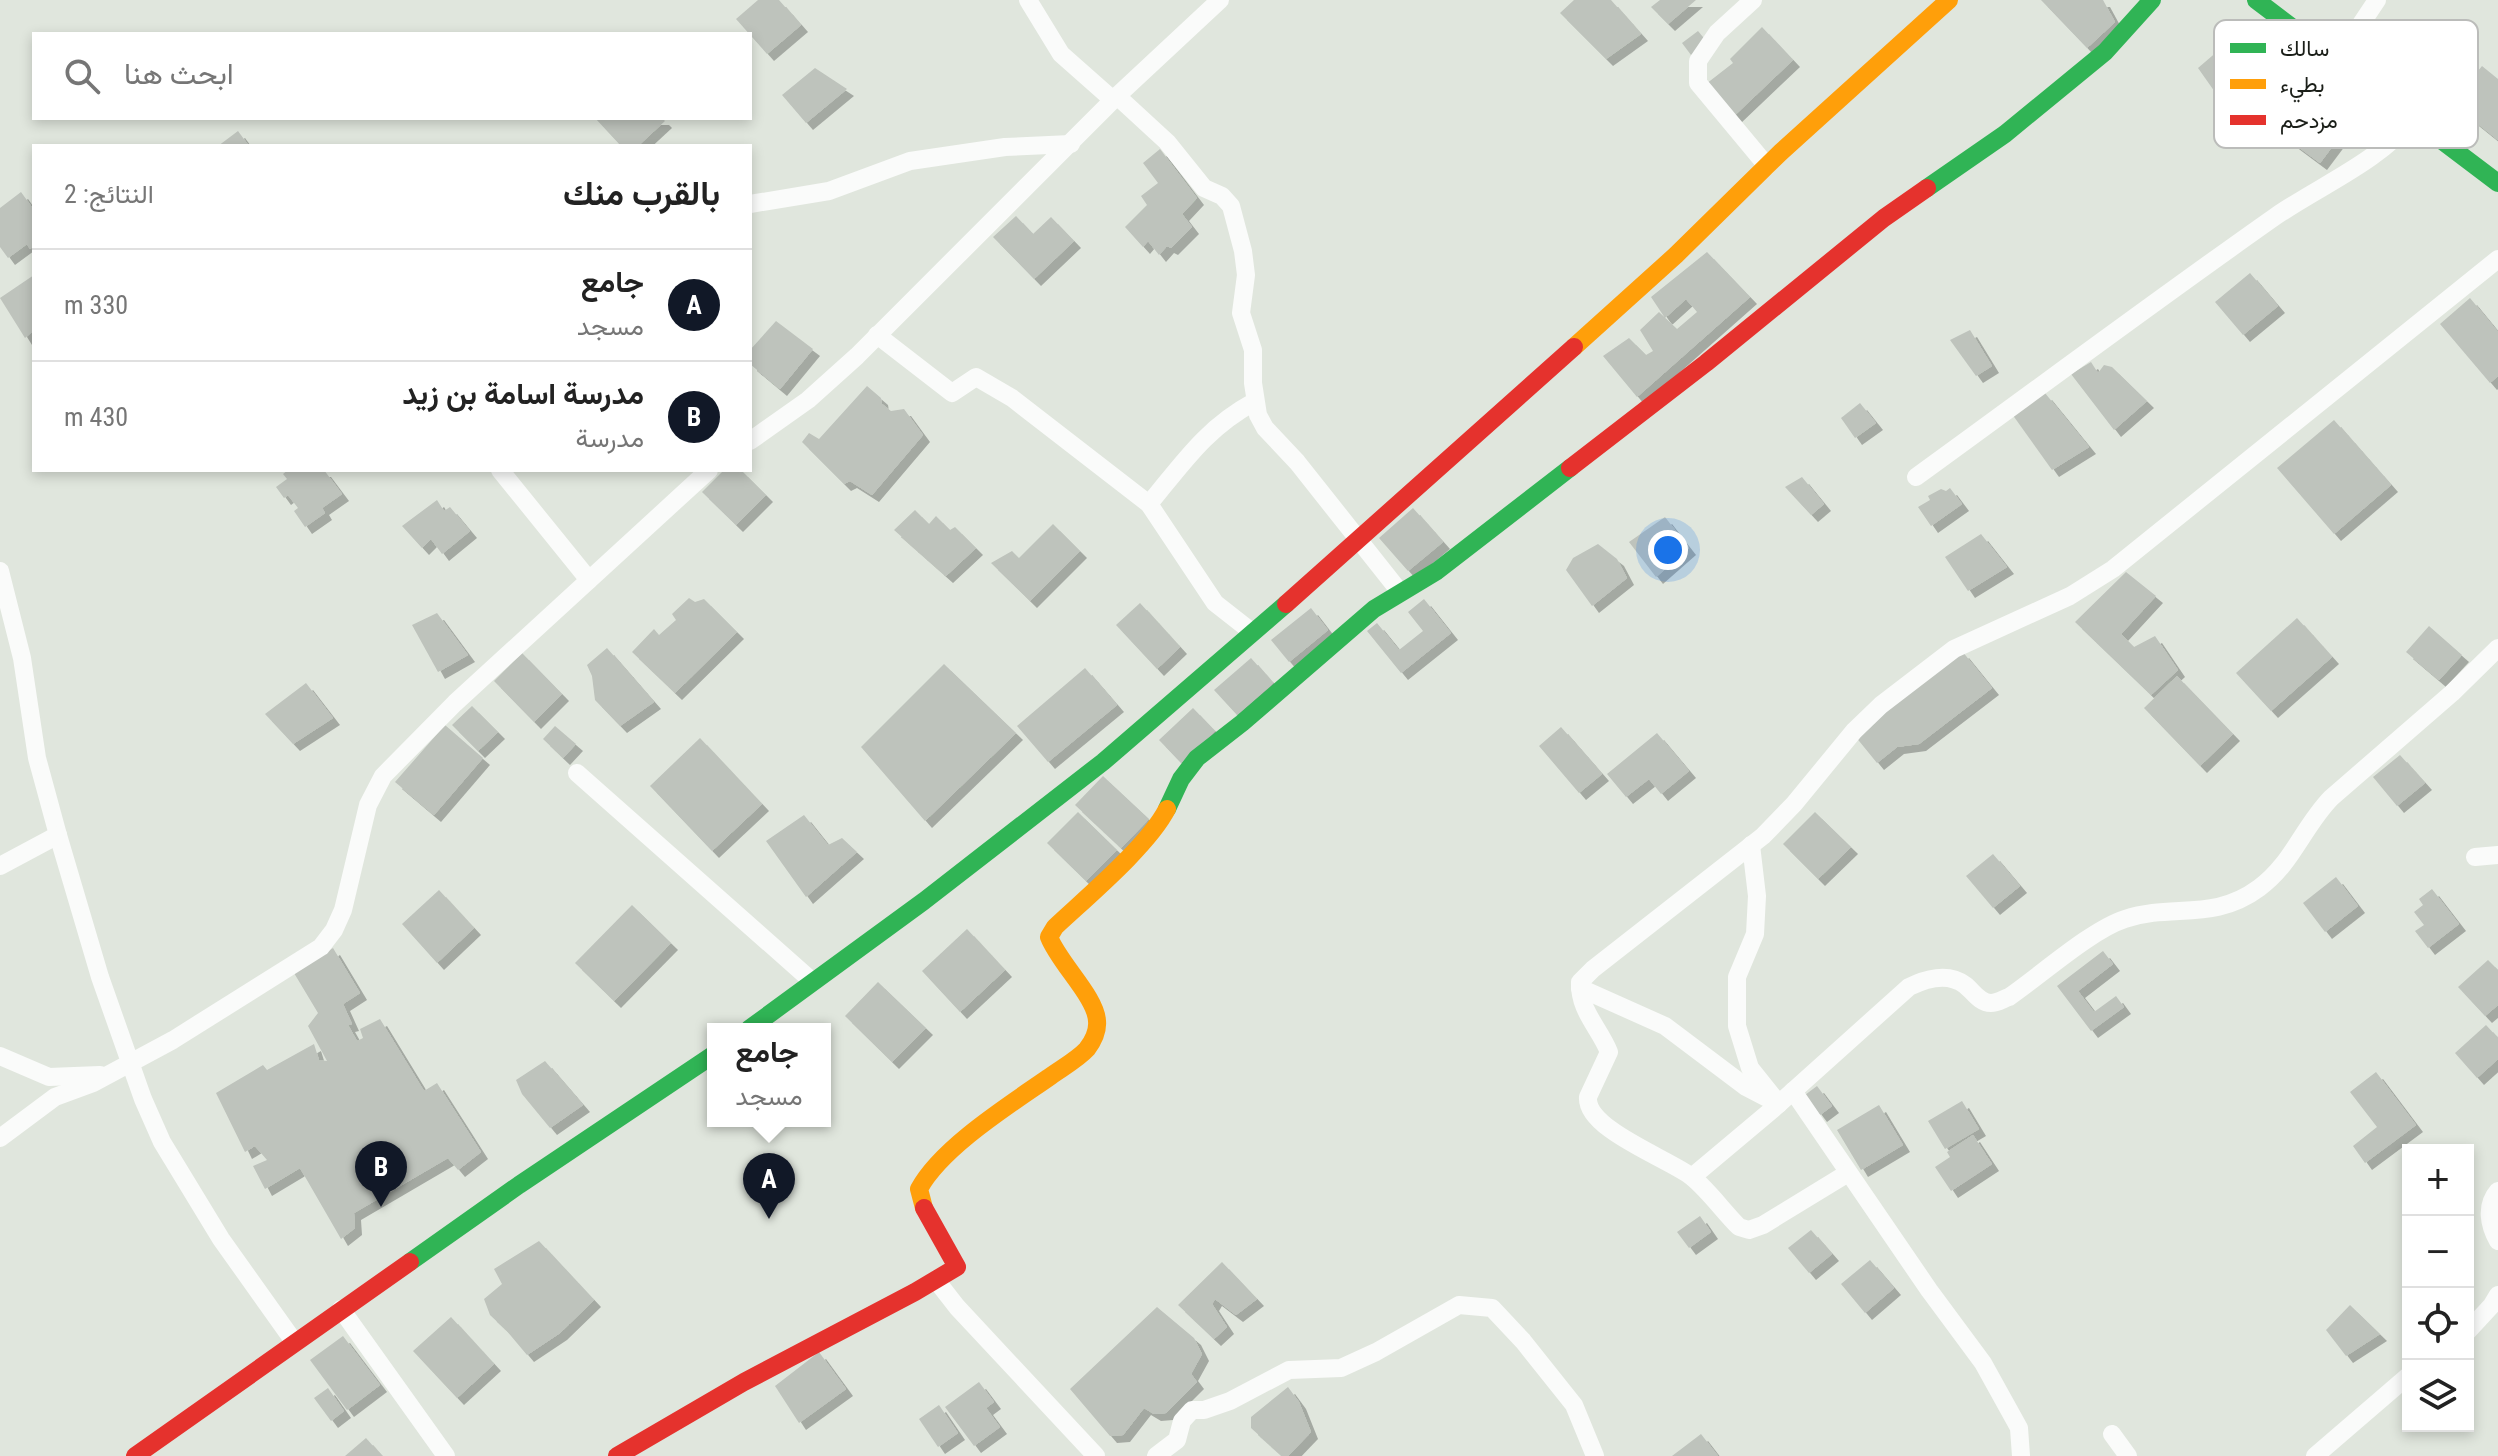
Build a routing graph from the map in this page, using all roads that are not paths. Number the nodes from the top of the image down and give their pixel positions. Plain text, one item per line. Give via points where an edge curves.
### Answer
1 (1028, 0) edge
2 (1220, 0) edge
3 (1753, 0) edge
4 (1949, 0) edge
5 (2152, 0) edge
6 (2256, 0) edge
7 (2377, 0) edge
8 (2283, 20) edge
9 (2364, 20) edge
10 (1115, 98) junction
11 (1071, 144) junction
12 (2384, 148) edge
13 (2453, 148) edge
14 (1767, 166) junction
15 (2498, 183) edge
16 (752, 204) edge
17 (2498, 259) edge
18 (877, 335) junction
19 (1254, 402) junction
20 (752, 440) edge
21 (502, 472) edge
22 (707, 472) edge
23 (1916, 477) dead end
24 (1149, 504) junction
25 (1358, 539) junction
26 (0, 571) edge
27 (589, 580) junction
28 (1400, 592) junction
29 (1252, 632) junction
30 (2498, 648) edge
31 (577, 773) dead end
32 (58, 835) junction
33 (1751, 845) junction
34 (2498, 855) edge
35 (2475, 857) dead end
36 (0, 866) edge
37 (813, 982) junction
38 (1580, 988) junction
39 (757, 1023) edge
40 (0, 1056) edge
41 (707, 1059) edge
42 (130, 1062) junction
43 (109, 1074) junction
44 (1793, 1091) junction
45 (1779, 1104) junction
46 (0, 1138) edge
47 (1848, 1173) junction
48 (1692, 1177) junction
49 (2498, 1191) edge
50 (2498, 1241) edge
51 (936, 1280) junction
52 (2498, 1295) edge
53 (341, 1309) junction
54 (2474, 1324) edge
55 (295, 1343) junction
56 (2402, 1381) edge
57 (2112, 1434) dead end
58 (135, 1456) edge
59 (446, 1456) edge
60 (617, 1456) edge
61 (1096, 1456) edge
62 (1156, 1456) edge
63 (1595, 1456) edge
64 (2021, 1456) edge
65 (2128, 1456) edge
66 (2315, 1456) edge

1 - 10 street via 1061,54
2 - 10 street
3 - 14 street via 1717,33 1698,61 1698,83
4 - 14 street
5 - 28 street via 2105,52 2005,134 1884,218 1437,571
6 - 8 street
7 - 9 street
10 - 11 street
10 - 19 street via 1167,142 1204,188 1231,206 1246,275 1241,313 1253,350
11 - 16 street via 910,161 829,191
11 - 18 street
12 - 23 street via 2280,213
13 - 15 street
14 - 25 street via 1676,255
17 - 33 street via 2113,569 2070,596 1954,649 1881,705
18 - 20 street via 808,400
18 - 24 street via 952,393 976,377 1012,398
19 - 24 street via 1207,433
19 - 25 street via 1265,428
21 - 27 street
22 - 27 street
24 - 29 street via 1215,603
25 - 28 street
25 - 29 street
26 - 32 street
27 - 42 street via 383,776 368,805 343,910 321,947
28 - 51 street via 1197,758 1153,830 1055,927 1049,937 1052,951 1096,1011 1097,1038 925,1176 919,1188 921,1201 957,1267
29 - 37 street via 1103,762
30 - 44 street via 2313,816 2286,864 2258,889 2222,908 2122,920 1994,1003 1977,998 1963,983 1924,980 1909,987
31 - 37 street
32 - 36 street
32 - 42 street
33 - 38 street via 1593,969
33 - 45 street via 1755,934 1737,977 1737,1026 1750,1068
34 - 35 street
37 - 39 street
38 - 45 street via 1665,1026 1746,1087
38 - 48 street via 1587,1016 1609,1052 1588,1097 1591,1113
40 - 43 street via 49,1077
41 - 53 street
42 - 43 street
42 - 55 street via 162,1142
43 - 46 street via 55,1097
44 - 45 street
44 - 47 street
45 - 48 street
47 - 48 street via 1749,1230 1739,1227
47 - 64 street via 1983,1363 2019,1428
49 - 50 street via 2489,1211
51 - 60 street
51 - 61 street
52 - 54 street
53 - 55 street
53 - 59 street
55 - 58 street
56 - 66 street
57 - 65 street
62 - 63 street via 1177,1440 1182,1421 1192,1410 1230,1401 1289,1370 1341,1368 1459,1305 1492,1308 1523,1341 1574,1405

